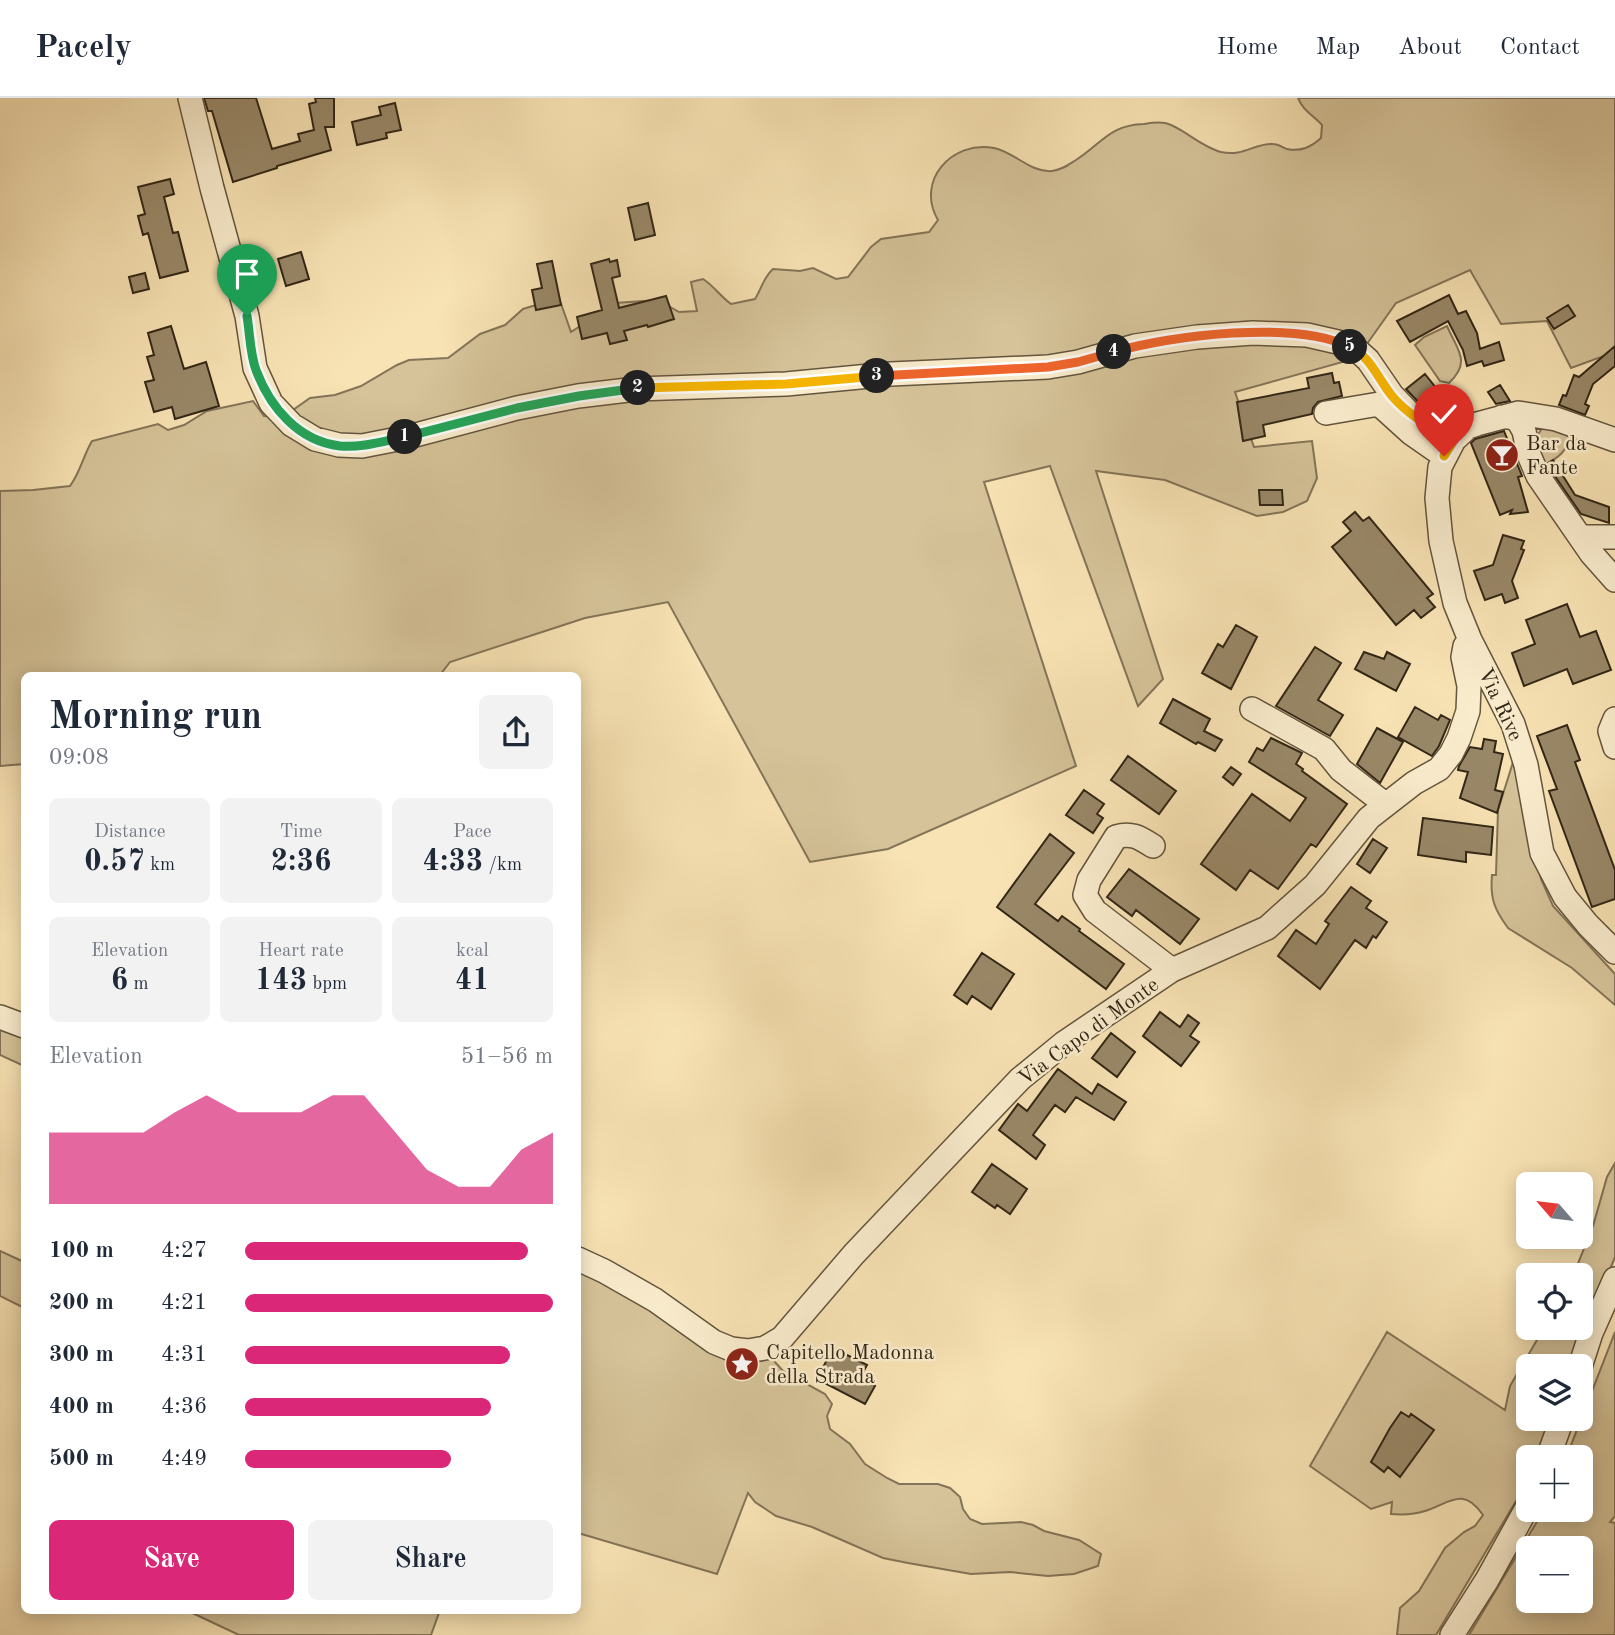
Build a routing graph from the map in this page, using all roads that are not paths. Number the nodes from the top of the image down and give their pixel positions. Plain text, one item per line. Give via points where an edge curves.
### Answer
1 (190, 98) edge
2 (1326, 412) dead end
3 (1502, 417) junction
4 (1549, 418) junction
5 (1615, 440) edge
6 (1449, 448) junction
7 (1527, 448) junction
8 (1581, 537) junction
9 (1615, 537) edge
10 (1615, 580) edge
11 (1470, 640) junction
12 (1252, 709) dead end
13 (1615, 719) edge
14 (1615, 747) edge
15 (1385, 804) junction
16 (1153, 846) dead end
17 (1615, 952) edge
18 (1171, 970) junction
19 (0, 1017) edge
20 (21, 1025) edge
21 (581, 1260) edge
22 (1615, 1279) edge
23 (1584, 1354) edge
24 (1519, 1522) edge
25 (1452, 1635) edge

1 - 6 street via 247,316 255,368 271,403 292,425 315,439 340,446 408,437 517,408 636,388 786,384 1048,367 1135,346 1253,333 1307,334 1358,351 1392,396
2 - 6 street via 1379,404 1419,439
3 - 4 street via 1525,413
3 - 6 street via 1468,427
3 - 7 street via 1519,422
4 - 5 street
4 - 7 street via 1534,428
6 - 11 street, Via Rive via 1440,467 1437,498 1441,541 1455,603
7 - 8 street via 1538,476
8 - 9 street
8 - 10 street
11 - 15 street, Via Capo di Monte via 1463,657 1468,711 1455,746 1439,769
11 - 17 street, Via Rive via 1513,724 1526,765 1542,853 1564,897
12 - 15 street via 1324,749
13 - 14 street via 1610,731
15 - 18 street, Via Capo di Monte via 1355,833 1315,885 1267,928
16 - 18 street via 1136,836 1116,837 1089,880 1085,895 1095,911
18 - 21 street, Via Capo di Monte via 1020,1079 854,1254 782,1338 765,1348 731,1349 714,1342 655,1300
19 - 20 street
22 - 23 street
24 - 25 street

